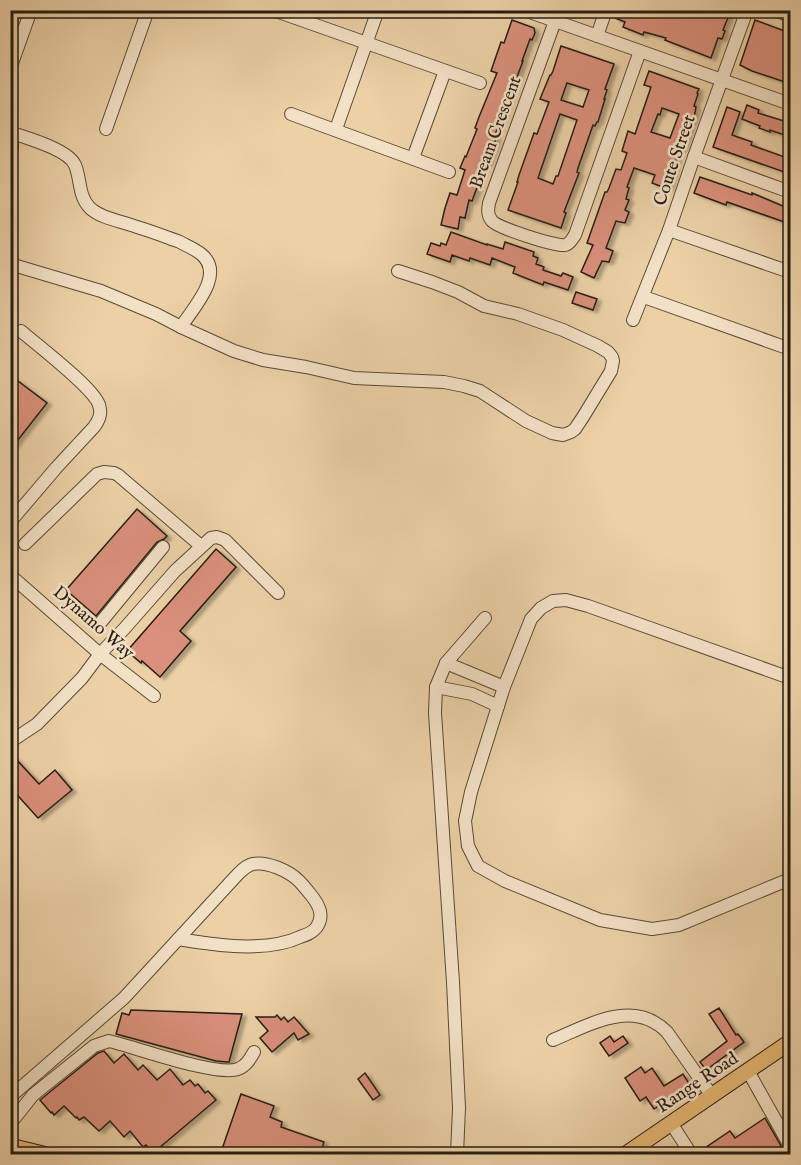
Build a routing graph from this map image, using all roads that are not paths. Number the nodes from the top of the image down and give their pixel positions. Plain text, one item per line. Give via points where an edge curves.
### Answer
1 (32, 10) edge
2 (148, 10) edge
3 (273, 10) edge
4 (378, 10) edge
5 (524, 10) edge
6 (606, 10) edge
7 (747, 10) edge
8 (775, 10) edge
9 (790, 16) edge
10 (555, 21) junction
11 (597, 36) junction
12 (367, 44) junction
13 (640, 51) junction
14 (10, 69) edge
15 (445, 71) junction
16 (721, 80) junction
17 (480, 83) dead end
18 (790, 104) edge
19 (291, 114) dead end
20 (106, 129) dead end
21 (336, 129) junction
22 (10, 132) edge
23 (10, 139) edge
24 (10, 156) edge
25 (693, 157) junction
26 (413, 158) junction
27 (449, 172) dead end
28 (790, 192) edge
29 (669, 230) junction
30 (10, 264) edge
31 (398, 271) dead end
32 (790, 272) edge
33 (644, 297) junction
34 (633, 320) dead end
35 (181, 327) junction
36 (21, 331) dead end
37 (790, 349) edge
38 (10, 522) edge
39 (25, 544) dead end
40 (201, 546) junction
41 (163, 547) dead end
42 (10, 575) edge
43 (278, 593) dead end
44 (114, 606) junction
45 (485, 618) dead end
46 (131, 621) junction
47 (101, 622) dead end
48 (100, 654) junction
49 (446, 663) junction
50 (790, 678) edge
51 (436, 687) junction
52 (504, 687) junction
53 (154, 696) dead end
54 (498, 706) junction
55 (10, 742) edge
56 (790, 879) edge
57 (178, 939) junction
58 (553, 1040) dead end
59 (790, 1042) edge
60 (254, 1052) dead end
61 (748, 1071) junction
62 (712, 1096) junction
63 (10, 1097) edge
64 (671, 1123) junction
65 (10, 1124) edge
66 (10, 1146) edge
67 (790, 1146) edge
68 (456, 1152) edge
69 (43, 1155) edge
70 (626, 1155) edge
71 (691, 1155) edge

1 - 14 street
2 - 20 street
3 - 12 street
4 - 12 street
5 - 10 street
6 - 11 street
7 - 16 street, Coute Street
8 - 9 street
10 - 11 street
10 - 13 street, Bream Crescent via 489,203 492,221 507,229 556,245 572,240
11 - 13 street
12 - 15 street
12 - 21 street
13 - 16 street
15 - 17 street
15 - 26 street
16 - 18 street
16 - 25 street, Coute Street
19 - 21 street
21 - 26 street
22 - 35 street via 71,159 81,194 97,212 180,242 206,259 211,274 208,284
23 - 24 street
25 - 28 street
25 - 29 street, Coute Street
26 - 27 street
29 - 32 street
29 - 33 street, Coute Street
30 - 35 street via 100,291
31 - 35 street via 458,292 484,306 562,330 608,352 613,361 611,371 575,429 567,434 552,433 480,391 464,386 354,378 263,360
33 - 34 street, Coute Street
33 - 37 street
36 - 38 street via 82,383 97,400 100,413 94,427
39 - 40 street via 84,485 104,472 118,475
40 - 43 street via 211,538 225,540
40 - 46 street
41 - 44 street
42 - 48 street, Dynamo Way
44 - 46 street
44 - 47 street
45 - 49 street
46 - 48 street
48 - 53 street, Dynamo Way
48 - 55 street via 37,724
49 - 51 street
49 - 52 street
50 - 52 street via 566,600 547,604 531,619
51 - 54 street via 472,694
51 - 68 street via 459,1108
52 - 54 street
54 - 56 street via 465,821 468,846 478,866 600,920 652,929 679,925
57 - 57 street via 237,874 253,864 271,866 298,879 321,913 316,928 291,942 238,946
57 - 63 street via 124,998
58 - 62 street via 610,1017 648,1018 667,1032
59 - 61 main road, Range Road
60 - 65 street via 242,1067 230,1071 115,1042 101,1043 33,1095
61 - 62 main road, Range Road
61 - 67 street
62 - 64 main road, Range Road
64 - 70 main road, Range Road
64 - 71 street
66 - 69 main road

